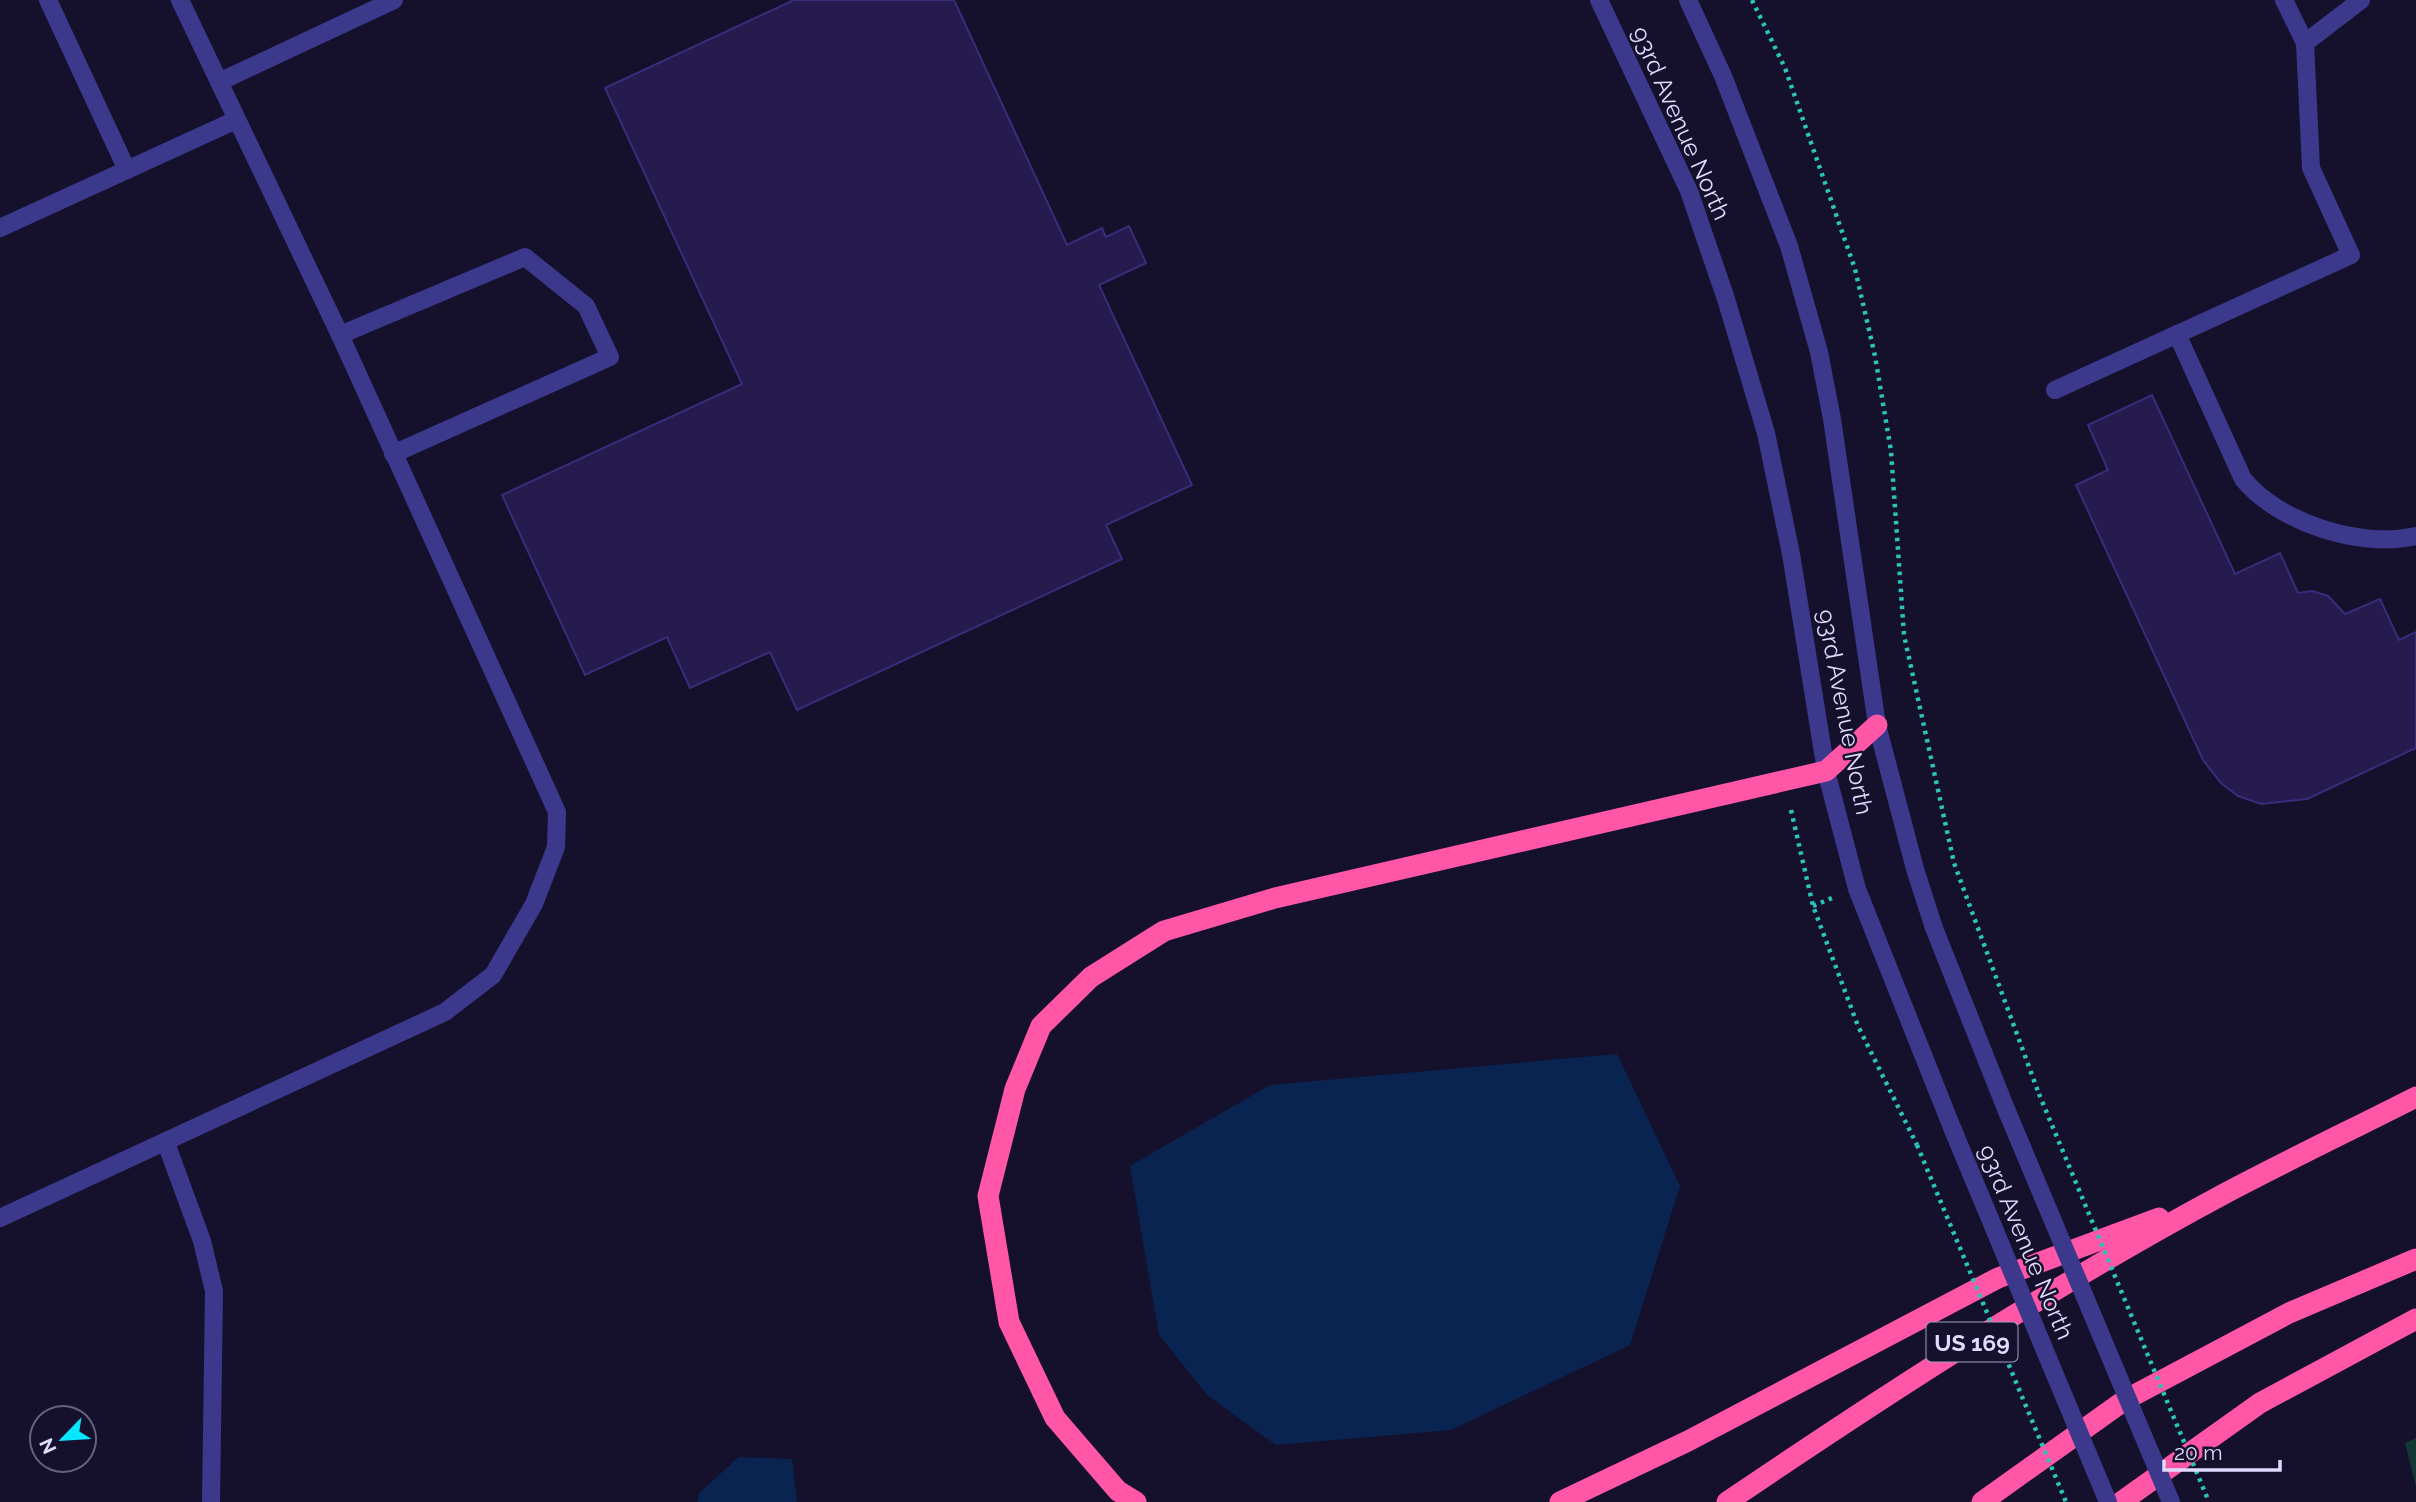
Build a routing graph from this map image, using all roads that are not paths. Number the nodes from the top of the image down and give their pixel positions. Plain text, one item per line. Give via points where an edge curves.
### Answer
1 (48, 0) edge
2 (180, 0) edge
3 (394, 0) edge
4 (1599, 0) edge
5 (1688, 0) edge
6 (2284, 0) edge
7 (2361, 0) edge
8 (2305, 43) junction
9 (219, 82) junction
10 (236, 120) junction
11 (127, 170) junction
12 (0, 228) edge
13 (2177, 334) junction
14 (340, 335) junction
15 (2055, 390) dead end
16 (393, 454) junction
17 (2416, 536) edge
18 (1877, 725) junction
19 (1826, 771) junction
20 (2416, 1097) edge
21 (166, 1143) junction
22 (2224, 1194) junction
23 (0, 1218) edge
24 (2416, 1259) edge
25 (2416, 1319) edge
26 (211, 1502) edge
27 (1136, 1502) edge
28 (1560, 1502) edge
29 (1727, 1502) edge
30 (1982, 1502) edge
31 (2108, 1502) edge
32 (2121, 1502) edge
33 (2171, 1502) edge

1 - 11 street
2 - 9 street
3 - 9 street
4 - 19 street, 93rd Avenue North via 1689,191 1766,433
5 - 18 street, 93rd Avenue North via 1723,76 1789,246 1819,352
6 - 8 street
7 - 8 street
8 - 13 street via 2311,168 2351,255
9 - 10 street
10 - 11 street
10 - 14 street
11 - 12 street
13 - 15 street
13 - 17 street via 2243,479 2257,496 2278,510 2359,540 2395,541
14 - 16 street
14 - 16 street via 525,257 586,306 610,357
16 - 21 street via 557,811 556,847 534,904 492,975 445,1013
18 - 19 highway
18 - 33 street, 93rd Avenue North, bridge via 1934,928
19 - 27 highway via 1275,898 1164,931 1091,977 1041,1026 1015,1089 988,1196 1009,1322 1055,1418 1118,1491
19 - 31 street, 93rd Avenue North, bridge via 1874,936
20 - 22 highway, US 169
21 - 23 street
21 - 26 street via 202,1241 214,1291
22 - 28 highway via 1998,1278 1688,1441
22 - 29 highway, US 169 via 1900,1385
24 - 30 highway via 2289,1313 2125,1400
25 - 32 highway via 2260,1403

